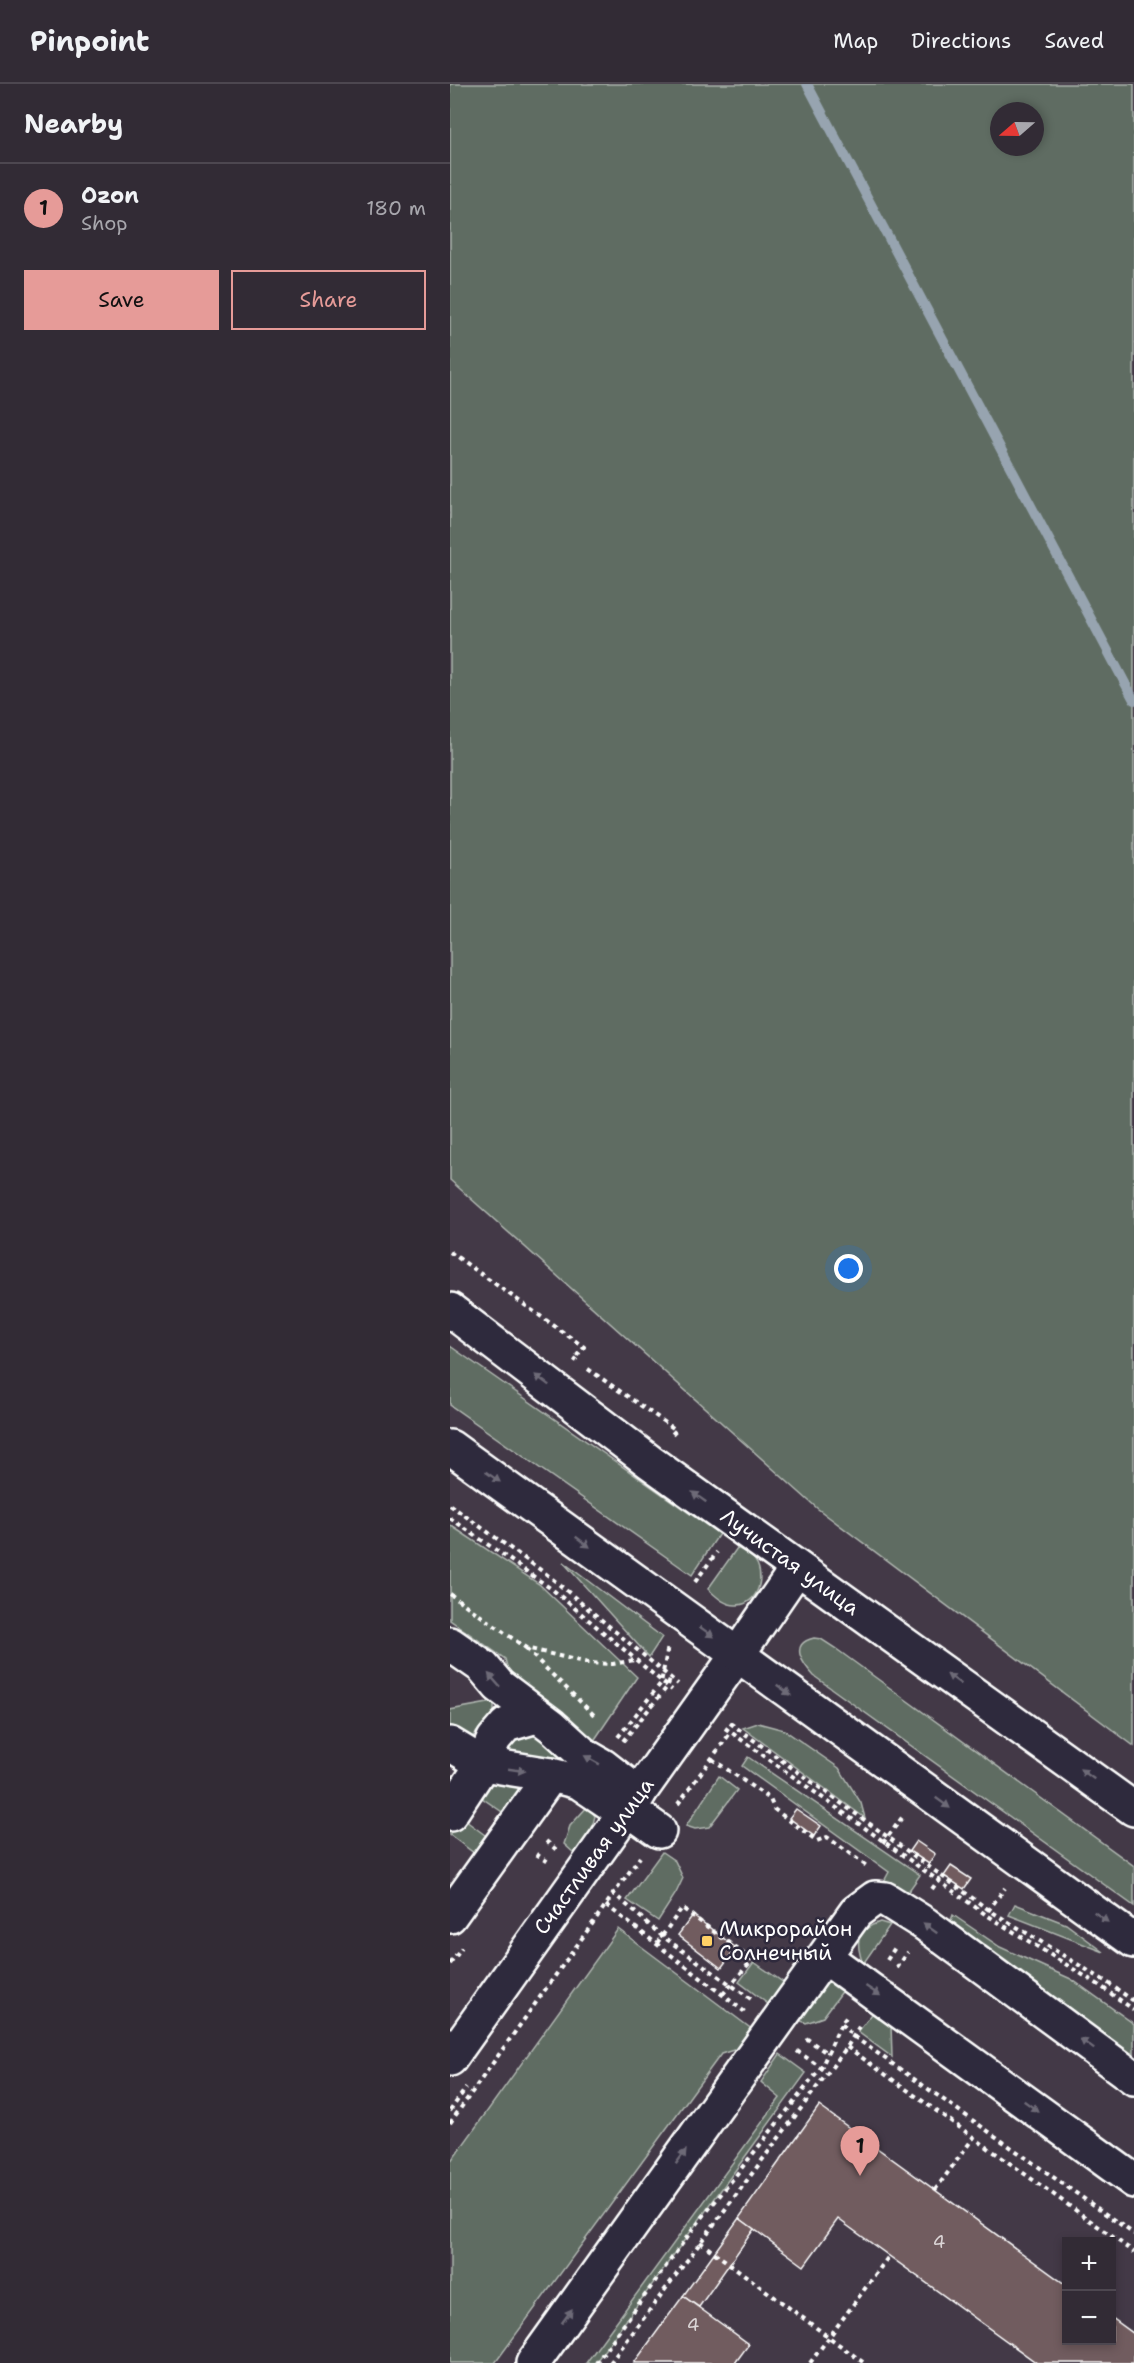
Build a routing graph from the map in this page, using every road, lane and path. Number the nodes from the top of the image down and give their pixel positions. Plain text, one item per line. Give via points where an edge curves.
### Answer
1 (450, 1310) edge
2 (450, 1447) edge
3 (450, 1505) edge
4 (450, 1518) edge
5 (797, 1568) junction
6 (450, 1594) edge
7 (450, 1644) edge
8 (525, 1648) junction
9 (738, 1654) junction
10 (634, 1660) junction
11 (701, 1706) junction
12 (537, 1716) junction
13 (596, 1718) dead end
14 (610, 1732) dead end
15 (731, 1732) junction
16 (616, 1740) dead end
17 (450, 1744) edge
18 (712, 1759) junction
19 (483, 1764) junction
20 (551, 1775) junction
21 (630, 1805) junction
22 (1134, 1809) edge
23 (450, 1814) edge
24 (904, 1815) dead end
25 (517, 1824) junction
26 (659, 1831) junction
27 (887, 1838) junction
28 (883, 1843) junction
29 (583, 1871) junction
30 (942, 1875) junction
31 (938, 1880) junction
32 (1006, 1888) dead end
33 (952, 1891) junction
34 (614, 1893) junction
35 (606, 1905) junction
36 (865, 1905) junction
37 (987, 1912) junction
38 (450, 1916) edge
39 (920, 1921) junction
40 (662, 1935) junction
41 (1134, 1941) edge
42 (657, 1943) junction
43 (825, 1957) junction
44 (731, 1985) junction
45 (874, 1992) junction
46 (723, 1994) junction
47 (1134, 2001) edge
48 (1134, 2010) edge
49 (841, 2024) junction
50 (776, 2026) junction
51 (853, 2036) junction
52 (847, 2047) junction
53 (828, 2054) junction
54 (450, 2059) edge
55 (821, 2068) junction
56 (826, 2072) junction
57 (1134, 2078) edge
58 (450, 2123) edge
59 (974, 2137) junction
60 (1134, 2181) edge
61 (936, 2190) dead end
62 (1134, 2234) edge
63 (700, 2242) junction
64 (1134, 2252) edge
65 (888, 2256) dead end
66 (828, 2338) junction
67 (857, 2358) junction
68 (533, 2363) edge
69 (596, 2363) edge
70 (611, 2363) edge
71 (810, 2363) edge
72 (853, 2363) edge
73 (864, 2363) edge

5 -> 1 main road, Лучистая улица
2 -> 9 main road
3 - 11 path via 549,1576
4 - 10 path via 553,1590
5 - 9 main road, Счастливая улица
22 -> 5 main road, Лучистая улица
6 - 8 path
12 -> 7 main road via 499,1686 483,1667
8 - 10 path via 588,1663
8 - 13 path
9 - 11 main road, Счастливая улица
9 -> 41 main road
10 - 11 path via 661,1683
11 - 15 path
11 - 21 main road, Счастливая улица
11 - 27 path
12 - 19 main road via 506,1725 494,1739
21 -> 12 main road via 603,1766
14 - 16 path
15 - 18 path
15 - 28 path
17 - 19 main road
18 - 26 path
18 - 36 path via 770,1799 774,1809 817,1841 827,1837 879,1875
19 -> 20 main road
19 - 23 main road
20 - 21 main road via 586,1785
20 - 25 main road
21 - 26 main road
21 - 29 main road, Счастливая улица
24 - 27 path
25 - 29 path
25 - 38 main road
26 - 34 path
27 - 28 path
27 - 30 path
28 - 31 path
29 - 34 path
29 - 54 main road, Счастливая улица
30 - 31 path
30 - 37 path
31 - 33 path
31 - 39 path
32 - 37 path
33 - 37 path
33 - 39 path
34 - 35 path
34 - 40 path
35 - 42 path
35 - 58 path
36 - 39 main road via 885,1899
36 - 43 main road
37 - 47 path
37 - 48 path
39 - 45 path
39 - 45 path
57 -> 39 main road
40 - 42 path
40 - 44 path
40 - 44 path via 682,1908 752,1959
42 - 46 path
43 - 45 main road
43 - 50 main road
44 - 46 path
44 - 50 path
45 - 49 path
45 - 51 path
45 -> 60 main road
46 - 50 path
49 - 51 path
49 - 53 path
50 - 53 path
50 - 55 path
68 -> 50 main road
51 - 52 path
51 - 62 path
52 - 56 path
52 - 59 path
53 - 55 path
55 - 56 path
55 - 69 path via 690,2234
56 - 63 path
59 - 61 path
59 - 64 path
63 - 66 path
63 - 70 path
65 - 66 path
66 - 67 path
66 - 71 path
67 - 72 path
67 - 73 path

